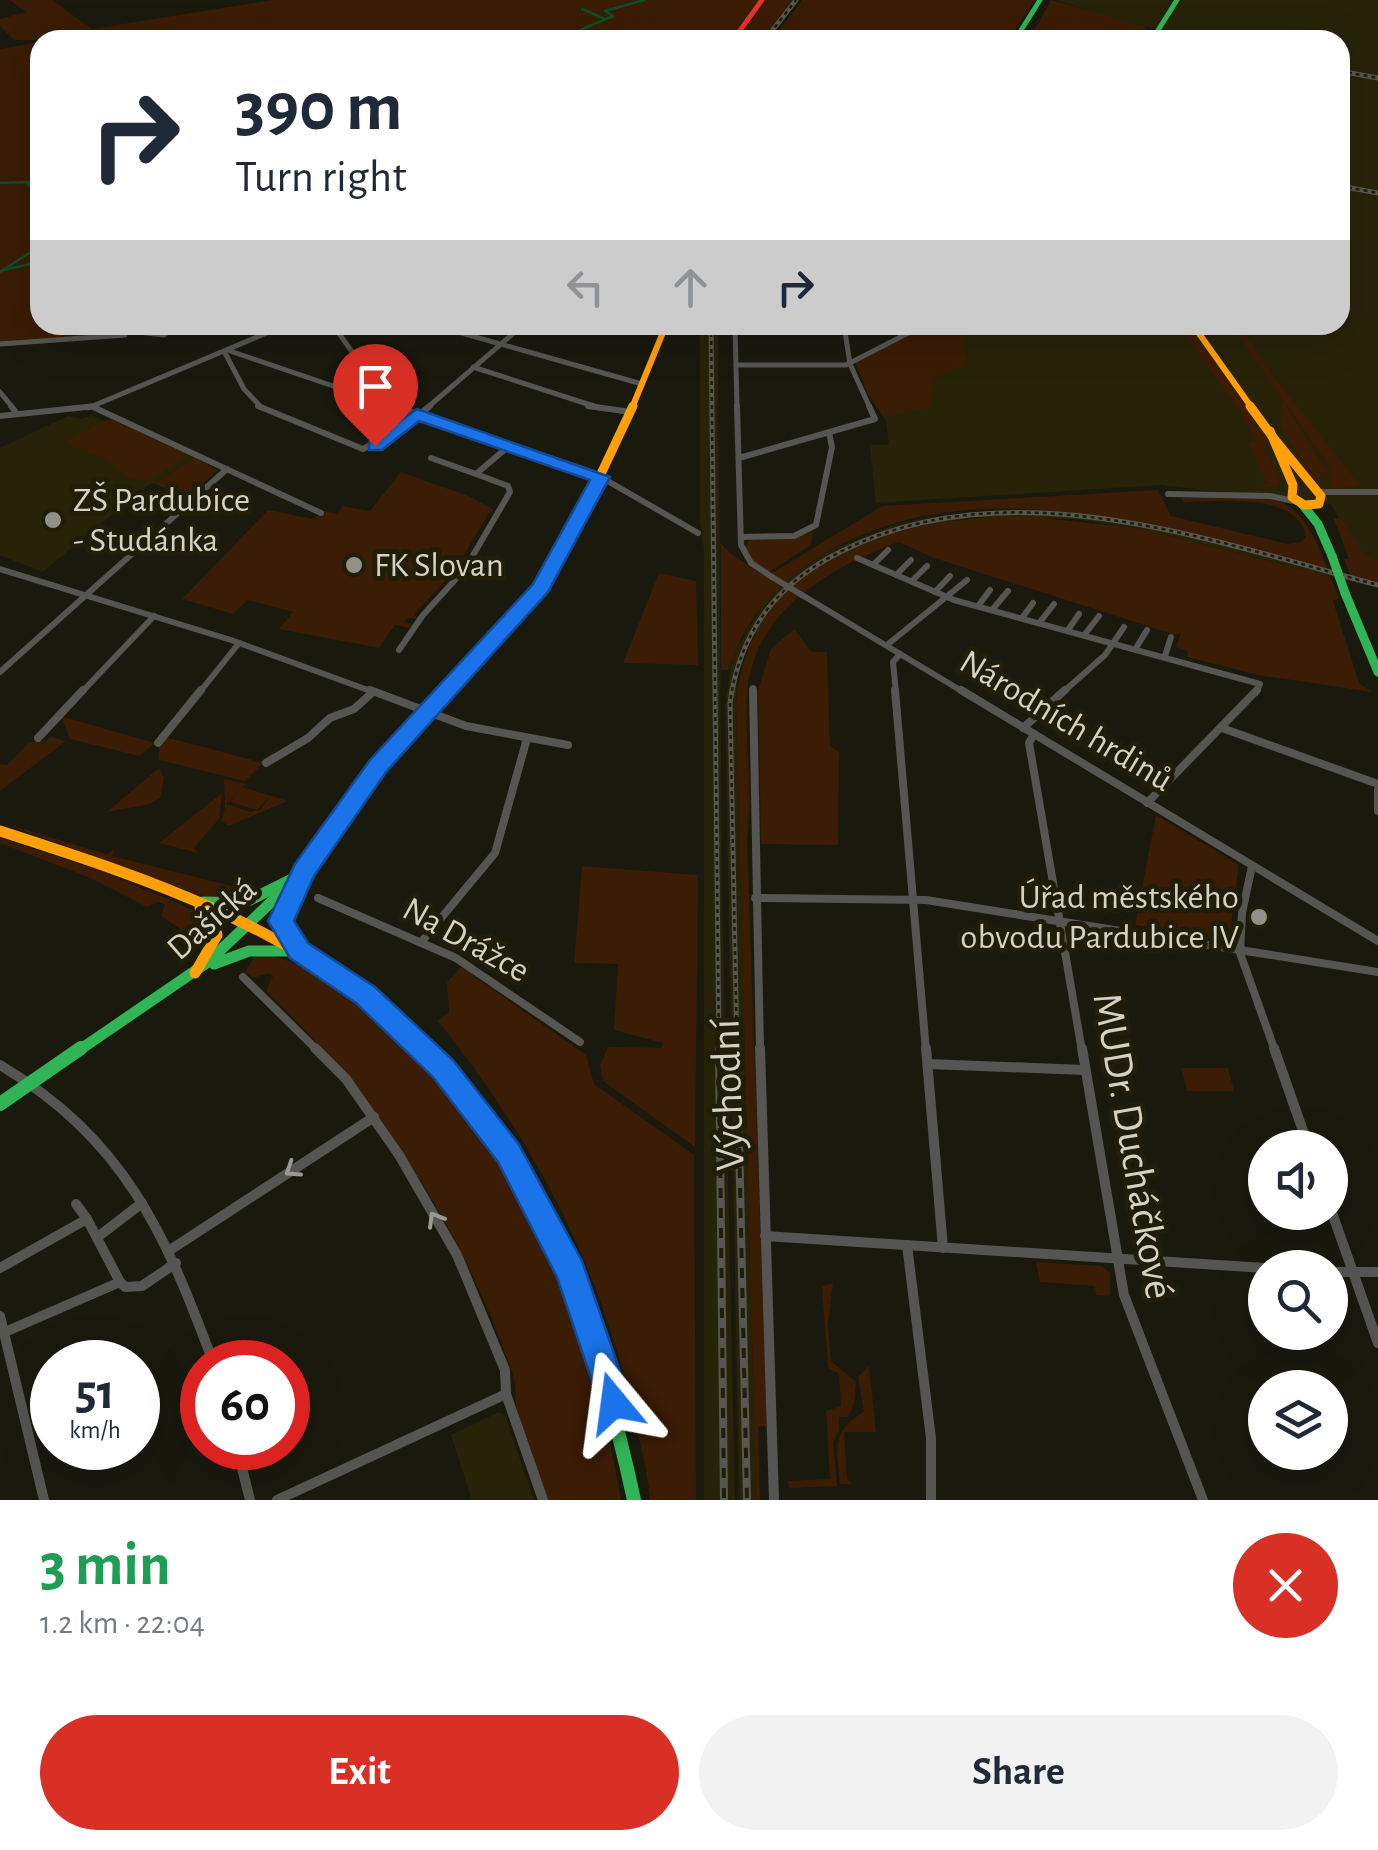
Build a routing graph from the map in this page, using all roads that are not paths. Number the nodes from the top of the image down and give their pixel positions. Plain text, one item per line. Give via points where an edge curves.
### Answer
1 (762, 0) edge
2 (1177, 0) edge
3 (1039, 1) edge
4 (740, 30) edge
5 (1023, 30) edge
6 (1158, 30) edge
7 (264, 335) edge
8 (340, 335) edge
9 (468, 335) edge
10 (511, 335) edge
11 (662, 335) edge
12 (735, 335) edge
13 (846, 335) edge
14 (905, 335) edge
15 (1200, 335) edge
16 (125, 336) dead end
17 (0, 344) edge
18 (500, 344) junction
19 (227, 352) junction
20 (736, 364) junction
21 (850, 364) junction
22 (473, 367) junction
23 (373, 384) junction
24 (642, 384) junction
25 (0, 392) edge
26 (354, 393) junction
27 (93, 407) junction
28 (396, 407) junction
29 (16, 411) junction
30 (631, 412) junction
31 (417, 414) junction
32 (0, 416) edge
33 (1270, 431) junction
34 (829, 434) junction
35 (510, 445) junction
36 (431, 458) dead end
37 (739, 458) junction
38 (227, 469) junction
39 (476, 474) junction
40 (601, 477) junction
41 (1292, 491) junction
42 (1378, 492) edge
43 (1168, 494) dead end
44 (1248, 495) junction
45 (1317, 497) junction
46 (1300, 503) junction
47 (322, 513) dead end
48 (698, 534) dead end
49 (741, 537) junction
50 (888, 550) dead end
51 (1332, 556) junction
52 (857, 558) dead end
53 (911, 560) dead end
54 (873, 565) junction
55 (927, 566) dead end
56 (0, 569) edge
57 (896, 575) junction
58 (950, 576) dead end
59 (967, 580) dead end
60 (912, 582) junction
61 (990, 590) dead end
62 (1008, 591) dead end
63 (936, 592) junction
64 (86, 595) junction
65 (949, 598) junction
66 (1033, 602) dead end
67 (1054, 604) dead end
68 (978, 606) junction
69 (992, 610) junction
70 (1079, 614) dead end
71 (154, 616) junction
72 (1099, 616) dead end
73 (1022, 618) junction
74 (1040, 622) junction
75 (1124, 627) dead end
76 (1068, 630) junction
77 (1146, 630) dead end
78 (1085, 634) junction
79 (1171, 638) dead end
80 (239, 642) junction
81 (1114, 642) junction
82 (886, 646) junction
83 (1136, 648) junction
84 (399, 650) dead end
85 (900, 654) junction
86 (1164, 656) junction
87 (0, 672) edge
88 (1378, 672) edge
89 (753, 688) dead end
90 (372, 692) junction
91 (424, 714) junction
92 (1023, 728) junction
93 (1222, 728) junction
94 (1034, 734) junction
95 (38, 738) dead end
96 (526, 742) junction
97 (158, 743) dead end
98 (568, 745) dead end
99 (266, 763) dead end
100 (1378, 787) edge
101 (1148, 802) junction
102 (1378, 811) edge
103 (0, 831) edge
104 (1252, 866) junction
105 (304, 871) junction
106 (318, 898) dead end
107 (754, 898) junction
108 (189, 899) junction
109 (914, 899) junction
110 (1060, 920) junction
111 (249, 927) junction
112 (423, 940) junction
113 (1378, 940) edge
114 (1240, 949) junction
115 (299, 951) junction
116 (1378, 972) edge
117 (195, 973) junction
118 (243, 976) dead end
119 (580, 1042) dead end
120 (928, 1064) junction
121 (0, 1065) edge
122 (1085, 1070) junction
123 (32, 1082) junction
124 (0, 1104) edge
125 (374, 1118) junction
126 (1303, 1130) edge
127 (142, 1203) junction
128 (76, 1204) dead end
129 (87, 1219) junction
130 (1338, 1230) edge
131 (99, 1236) junction
132 (765, 1236) junction
133 (907, 1245) junction
134 (943, 1248) junction
135 (170, 1250) junction
136 (1117, 1258) junction
137 (176, 1263) junction
138 (1248, 1267) edge
139 (0, 1268) edge
140 (1378, 1272) edge
141 (1348, 1273) edge
142 (1353, 1273) junction
143 (120, 1282) junction
144 (0, 1316) edge
145 (5, 1332) junction
146 (204, 1340) edge
147 (1378, 1344) edge
148 (506, 1394) junction
149 (242, 1470) edge
150 (44, 1500) edge
151 (250, 1500) edge
152 (277, 1500) edge
153 (543, 1500) edge
154 (634, 1500) edge
155 (774, 1500) edge
156 (931, 1500) edge
157 (1203, 1500) edge

1 - 4 main road
2 - 6 main road
3 - 5 main road
7 - 19 street
8 - 23 street
9 - 18 street
10 - 18 street
11 - 24 main road, Dašická
12 - 20 street
13 - 21 street
14 - 21 street
15 - 33 main road
16 - 17 street
18 - 22 street
18 - 24 street
19 - 26 street
19 - 27 street
19 - 31 street via 256,404 368,449
20 - 21 street
20 - 37 street
21 - 34 street via 876,419
22 - 30 street via 595,408
22 - 31 street
23 - 26 street
23 - 28 street
24 - 30 main road, Dašická
25 - 29 street
26 - 28 street
27 - 29 street
27 - 38 street
28 - 31 street
29 - 32 street
30 - 40 main road, Dašická
31 - 35 street
33 - 41 main road
33 - 45 main road
34 - 37 street
34 - 49 street via 816,524 794,536
35 - 39 street
35 - 40 street
36 - 39 street
37 - 49 street
38 - 47 street
38 - 64 street
39 - 84 street via 510,492 465,569
40 - 48 street
40 - 91 main road, Dašická via 541,587
41 - 44 street
41 - 45 main road
41 - 46 main road
42 - 45 street
43 - 44 street
44 - 46 street
45 - 46 main road
45 - 51 main road
46 - 51 main road
49 - 82 street, Národních hrdinů, bridge via 749,560
50 - 54 street
51 - 88 main road, bridge
52 - 54 street
53 - 57 street
54 - 57 street
55 - 60 street
56 - 64 street
57 - 60 street
58 - 63 street
59 - 65 street
60 - 63 street
61 - 68 street
62 - 69 street
63 - 65 street
64 - 71 street
64 - 87 street
65 - 68 street
65 - 82 street
66 - 73 street
67 - 74 street
68 - 69 street
69 - 73 street
70 - 76 street
71 - 80 street
71 - 95 street
72 - 78 street
73 - 74 street
74 - 76 street
75 - 81 street
76 - 78 street
77 - 83 street
78 - 81 street
79 - 86 street
80 - 90 street
80 - 97 street
81 - 83 street
81 - 92 street
82 - 85 street, Národních hrdinů
83 - 86 street
85 - 92 street, Národních hrdinů
85 - 109 street via 894,662
86 - 93 street via 1260,684
89 - 107 street, Východní
90 - 91 street
90 - 99 street
91 - 96 street
91 - 105 main road, Dašická
92 - 94 street, Národních hrdinů
93 - 100 street
93 - 101 street
94 - 101 street, Národních hrdinů
94 - 110 street, MUDr. Ducháčkové via 1029,743
96 - 98 street
96 - 112 street via 495,853
100 - 102 street
101 - 104 street, Národních hrdinů
103 - 108 main road
104 - 113 street, Národních hrdinů
104 - 114 street
105 - 108 main road via 244,903
105 - 111 main road, Dašická
105 - 115 main road via 281,921
106 - 112 street, Na Drážce
107 - 109 street
107 - 132 street, Východní
108 - 111 main road
108 - 117 main road via 217,933
109 - 110 street
109 - 120 street
110 - 114 street
110 - 122 street, MUDr. Ducháčkové
111 - 115 main road
111 - 117 main road, Dašická
112 - 119 street, Na Drážce
114 - 116 street
114 - 126 street
115 - 117 main road via 249,951
115 - 154 main road via 366,995 432,1057 525,1180 592,1327
117 - 123 main road, Dašická
118 - 125 street via 346,1078
120 - 122 street
120 - 134 street
121 - 123 street
122 - 136 street, MUDr. Ducháčkové
123 - 124 main road, Dašická
123 - 127 street via 92,1138
125 -> 135 street
148 -> 125 street via 505,1370 457,1256
127 - 131 street
127 - 135 street
128 - 129 street
129 - 131 street
129 - 139 street
130 - 142 street
131 - 143 street
132 - 133 street
132 - 155 street, Východní
133 - 134 street
133 - 156 street via 931,1438
134 - 136 street
135 - 137 street
136 - 138 street
136 - 157 street, MUDr. Ducháčkové via 1129,1312
137 - 143 street via 135,1288
137 - 146 street
140 - 142 street
141 - 142 street
142 - 147 street
143 - 145 street
144 - 145 street
145 - 150 street
148 - 152 street
148 - 153 street
149 - 151 street

